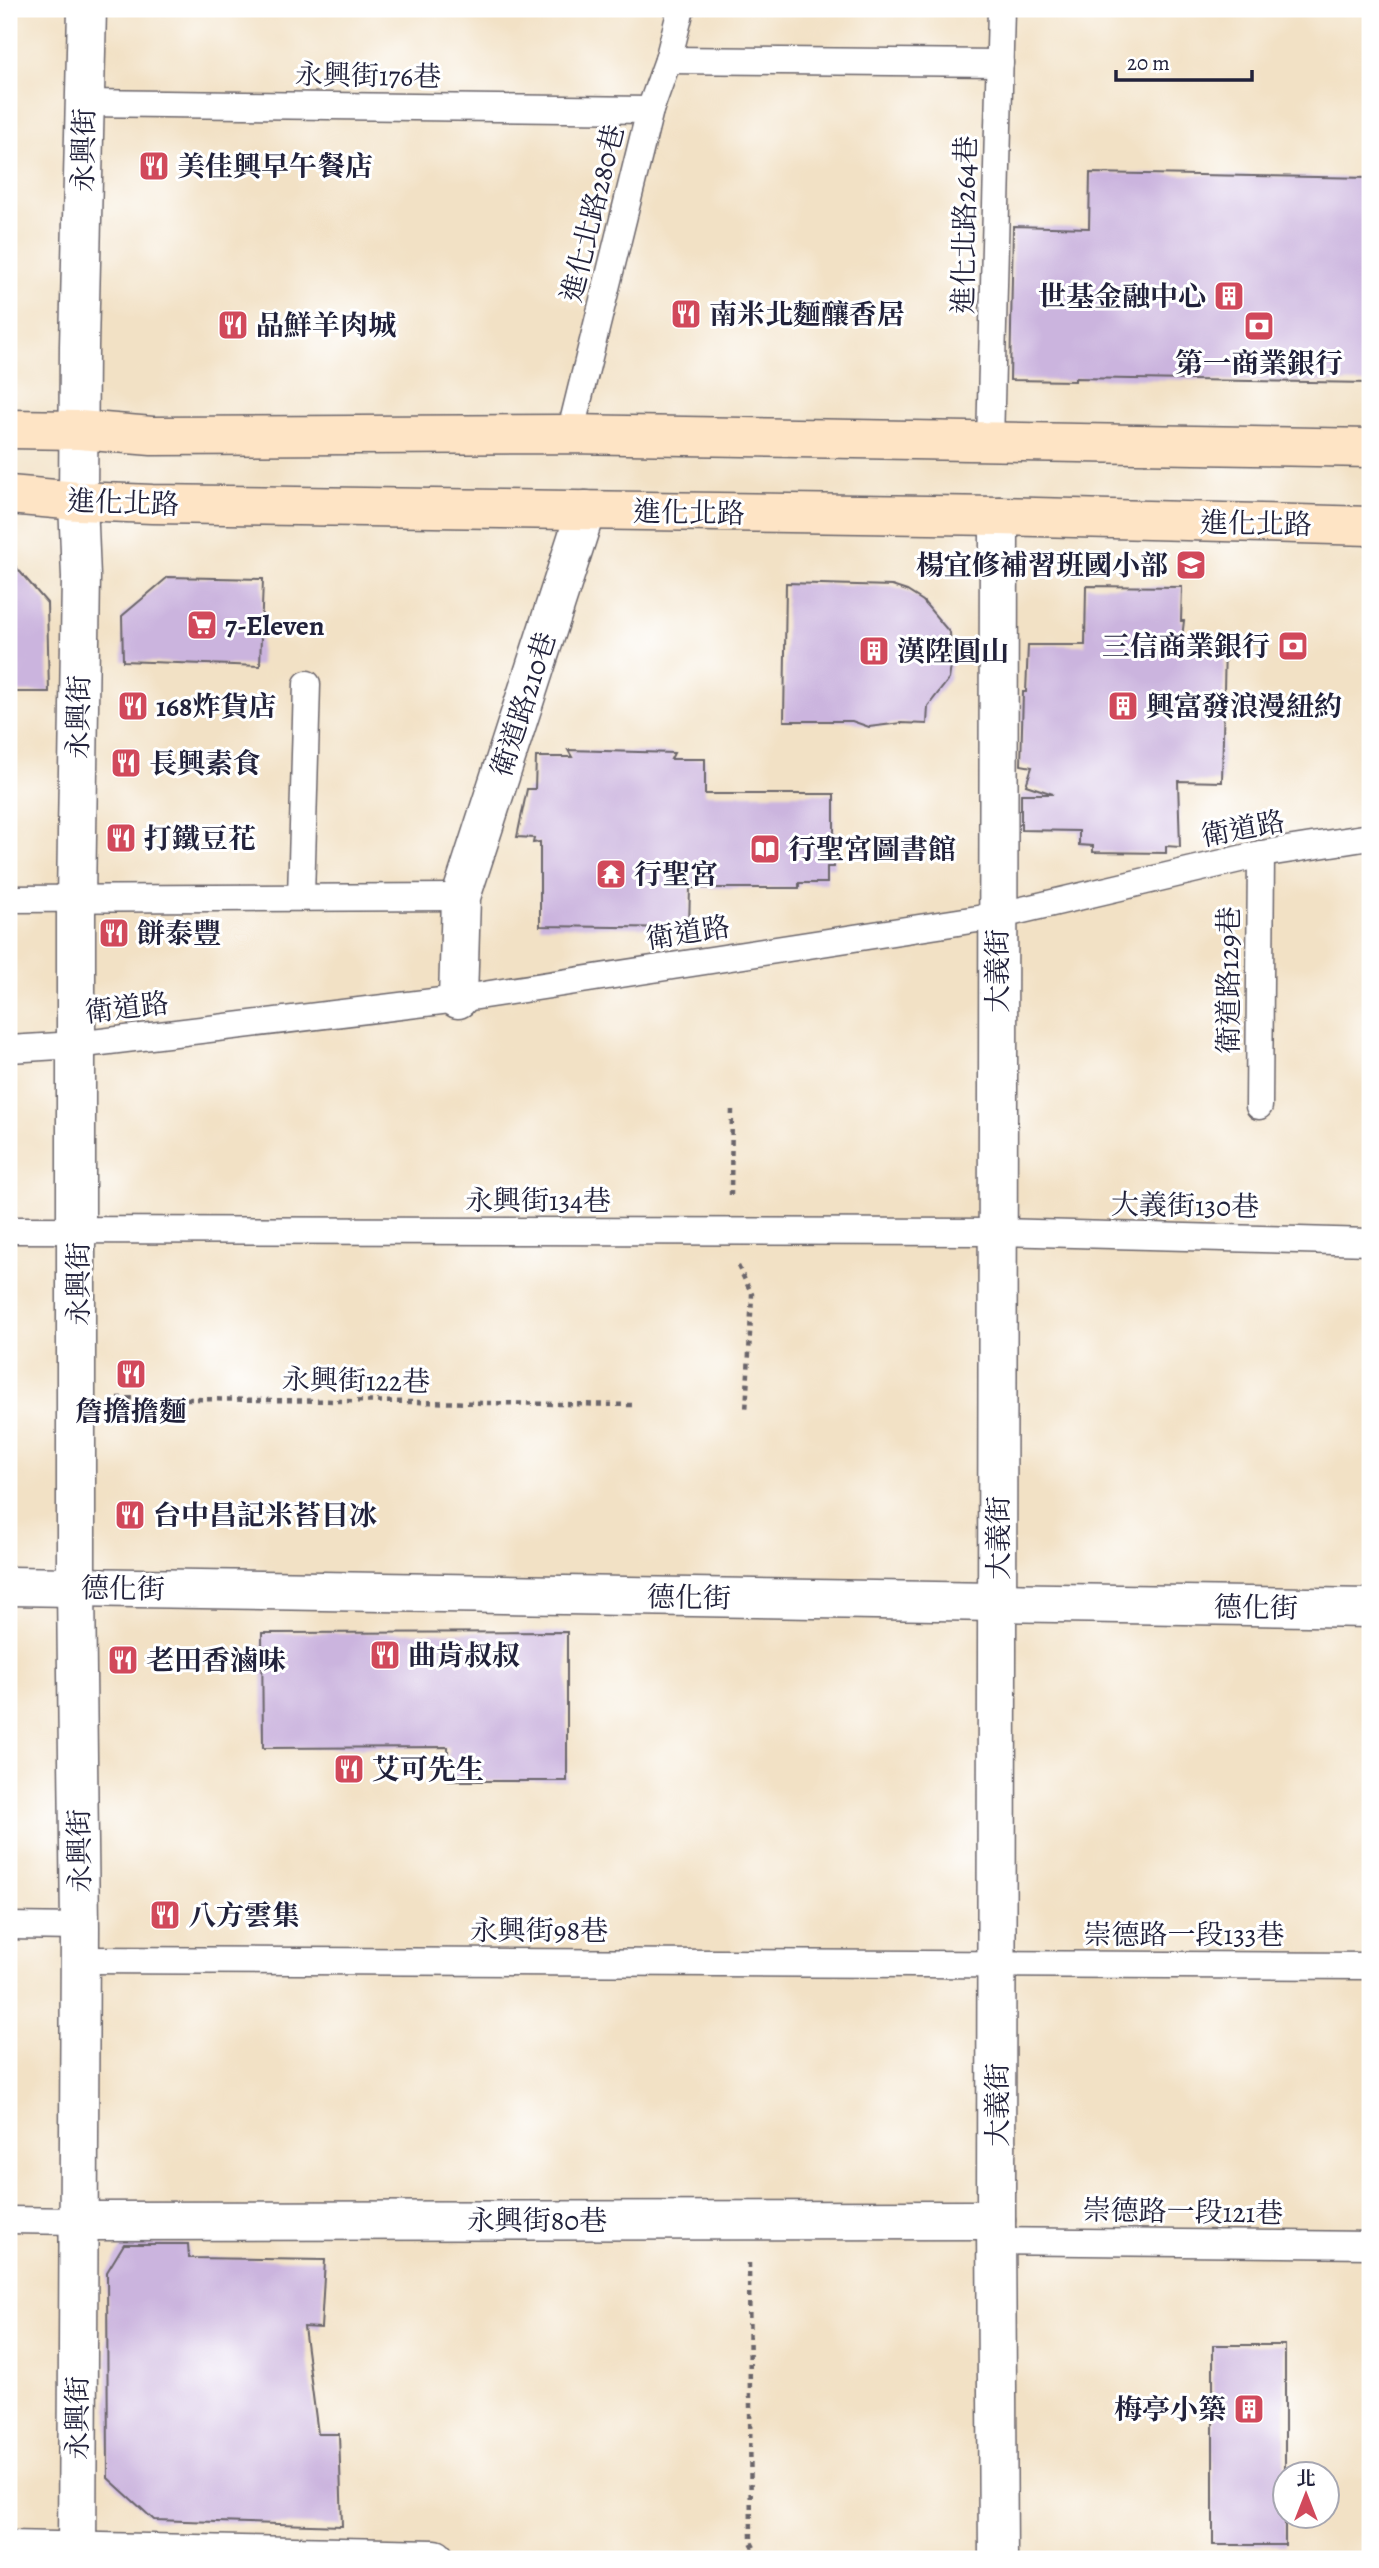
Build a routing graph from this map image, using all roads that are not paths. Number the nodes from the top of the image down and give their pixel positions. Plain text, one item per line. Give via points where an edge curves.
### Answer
1 (87, 9) edge
2 (681, 9) edge
3 (1001, 9) edge
4 (668, 60) junction
5 (1000, 63) junction
6 (84, 103) junction
7 (650, 110) junction
8 (9, 429) edge
9 (79, 430) junction
10 (570, 434) junction
11 (990, 443) junction
12 (1370, 448) edge
13 (9, 495) edge
14 (78, 501) junction
15 (586, 510) junction
16 (999, 516) junction
17 (1370, 526) edge
18 (307, 684) dead end
19 (1370, 837) edge
20 (1261, 854) junction
21 (301, 897) junction
22 (461, 897) junction
23 (9, 899) edge
24 (76, 900) junction
25 (997, 916) junction
26 (458, 999) junction
27 (76, 1045) junction
28 (9, 1049) edge
29 (1259, 1106) dead end
30 (9, 1230) edge
31 (78, 1231) junction
32 (999, 1232) junction
33 (1370, 1242) edge
34 (9, 1586) edge
35 (76, 1587) junction
36 (998, 1603) junction
37 (1370, 1608) edge
38 (9, 1926) edge
39 (80, 1943) junction
40 (998, 1964) junction
41 (1370, 1966) edge
42 (9, 2220) edge
43 (78, 2221) junction
44 (996, 2230) junction
45 (1370, 2245) edge
46 (9, 2550) edge
47 (77, 2555) edge
48 (435, 2559) edge
49 (998, 2559) edge

1 - 6 street, 永興街
2 - 4 lane, 進化北路280巷
3 - 5 lane, 進化北路264巷
4 - 5 lane
4 - 7 lane, 進化北路280巷
5 - 11 lane, 進化北路264巷
6 - 7 lane, 永興街176巷
6 - 9 street, 永興街
7 - 10 lane, 進化北路280巷
8 - 9 main road
9 - 10 main road via 152,436
9 - 14 street, 永興街
10 - 11 main road
11 - 12 main road
13 - 14 main road, 進化北路
14 - 15 main road, 進化北路
14 - 24 street, 永興街
15 - 16 main road, 進化北路
15 - 22 street, 衛道路210巷
16 - 17 main road, 進化北路
16 - 25 street, 大義街
18 - 21 lane
19 - 20 lane, 衛道路
20 - 25 lane, 衛道路
20 - 29 lane, 衛道路129巷
21 - 22 lane
21 - 24 lane
22 - 26 street, 衛道路210巷
23 - 24 lane
24 - 27 street, 永興街
25 - 26 lane, 衛道路
25 - 32 street, 大義街
26 - 27 lane, 衛道路
27 - 28 lane, 衛道路
27 - 31 street, 永興街
30 - 31 lane, 永興街134巷
31 - 32 lane, 永興街134巷
31 - 35 street, 永興街
32 - 33 lane, 大義街130巷
32 - 36 street, 大義街
34 - 35 street, 德化街
35 - 36 street, 德化街
35 - 39 street, 永興街
36 - 37 street, 德化街
36 - 40 street, 大義街
38 - 39 lane, 永興街98巷
39 - 40 lane, 永興街98巷
39 - 43 street, 永興街
40 - 41 lane, 崇德路一段133巷
40 - 44 street, 大義街
42 - 43 lane
43 - 44 street, 永興街80巷 via 749,2220
43 - 47 street, 永興街
44 - 45 lane, 崇德路一段121巷
44 - 49 street, 大義街
46 - 47 street
47 - 48 street

